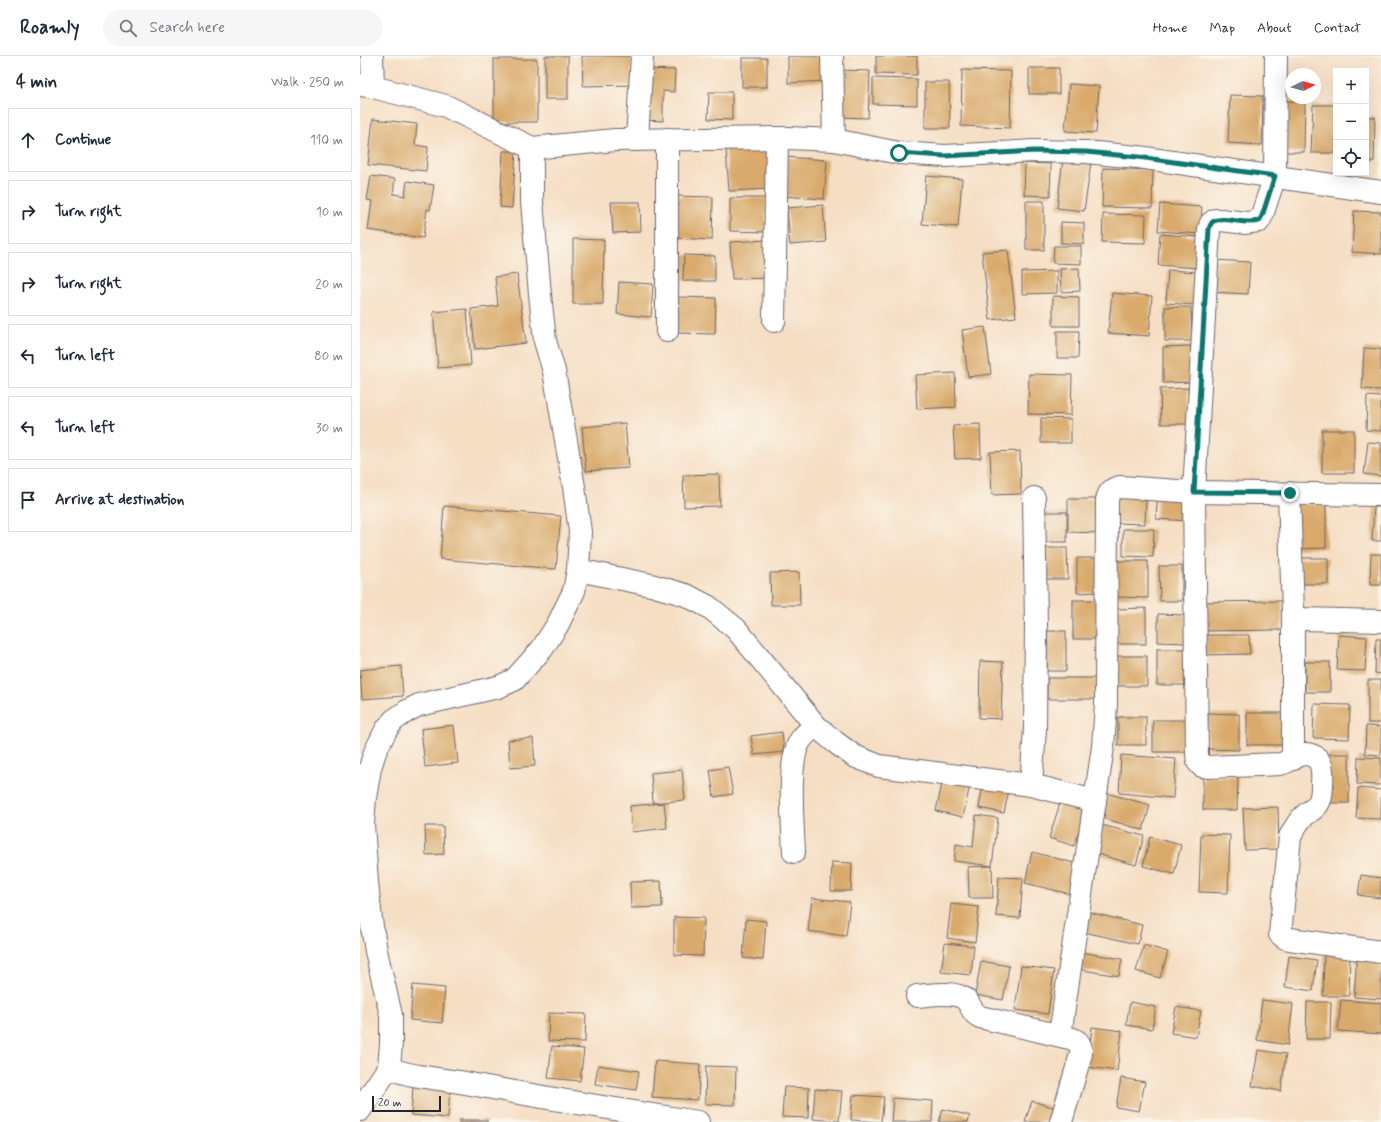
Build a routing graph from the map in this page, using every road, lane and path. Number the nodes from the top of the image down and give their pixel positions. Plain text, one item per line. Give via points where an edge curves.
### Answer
1 (372, 56) edge
2 (642, 56) edge
3 (832, 56) edge
4 (1276, 56) edge
5 (366, 86) edge
6 (777, 138) junction
7 (667, 139) junction
8 (637, 140) junction
9 (834, 140) junction
10 (532, 148) junction
11 (1275, 176) junction
12 (1381, 192) edge
13 (774, 321) dead end
14 (667, 331) dead end
15 (1194, 492) junction
16 (1290, 493) junction
17 (1381, 495) edge
18 (1034, 498) dead end
19 (578, 570) junction
20 (1293, 613) junction
21 (1381, 621) edge
22 (816, 726) junction
23 (1293, 759) junction
24 (1031, 785) junction
25 (1095, 801) junction
26 (361, 823) edge
27 (794, 852) dead end
28 (1381, 952) edge
29 (916, 996) dead end
30 (1065, 1037) junction
31 (389, 1066) junction
32 (360, 1110) edge
33 (631, 1117) edge
34 (698, 1122) edge
35 (1061, 1122) edge

1 - 5 street
2 - 8 street
3 - 9 street
4 - 11 street
5 - 10 street via 446,106
6 - 7 street
6 - 9 street
6 - 13 street
7 - 8 street
7 - 14 street
8 - 10 street
9 - 11 street via 899,153 944,156 1035,151 1086,152
10 - 19 street via 532,202 545,341 554,371 574,487 580,532
11 - 12 street
11 - 15 street via 1259,221 1246,223 1215,220 1209,229
15 - 16 street
15 - 23 street via 1198,762 1208,767 1280,764
15 - 25 street via 1120,487 1109,492 1106,500 1106,704
16 - 17 street
16 - 20 street
18 - 24 street via 1035,722
19 - 22 street via 651,585 686,595 709,607 736,629
19 - 26 street via 574,592 558,624 542,649 514,680 498,687 419,705 394,720 375,752
20 - 21 street via 1303,619
20 - 23 street
22 - 24 street via 854,756 879,766
22 - 27 street via 799,742 794,758
23 - 28 street via 1298,755 1313,756 1322,764 1323,772 1319,802 1296,824 1290,837 1280,934 1290,939
24 - 25 street
25 - 30 street via 1062,1022 1061,1032
26 - 31 street via 371,920 391,1015
29 - 30 street via 960,996 966,1000 973,1013 980,1017
30 - 35 street via 1080,1043 1081,1054
31 - 32 street
31 - 33 street via 396,1070
33 - 34 street

